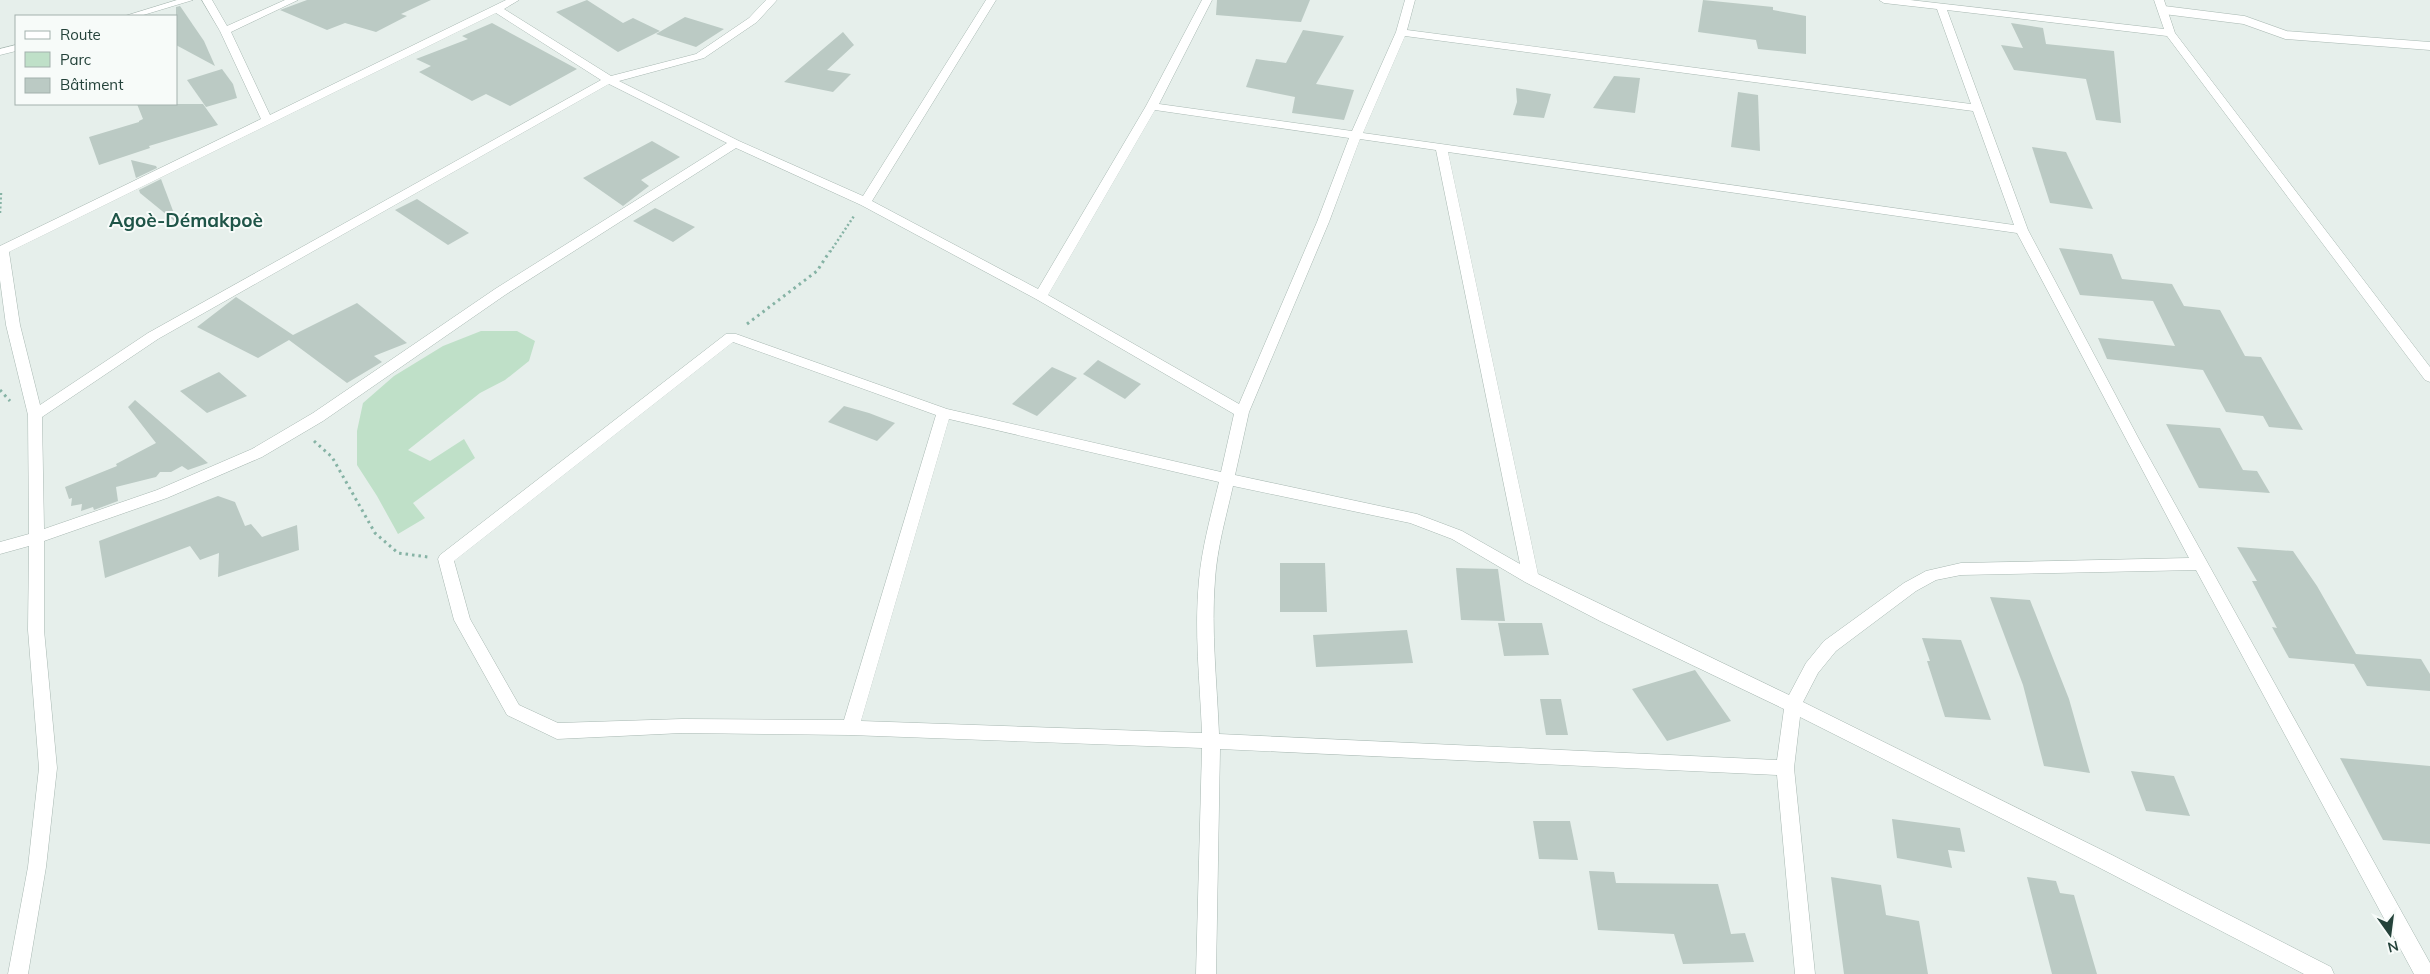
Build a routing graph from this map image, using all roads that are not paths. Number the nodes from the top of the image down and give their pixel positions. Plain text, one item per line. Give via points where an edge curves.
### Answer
1 (188, 0) edge
2 (207, 0) edge
3 (293, 0) edge
4 (514, 0) edge
5 (772, 0) edge
6 (991, 0) edge
7 (1207, 0) edge
8 (1410, 0) edge
9 (1884, 0) edge
10 (2161, 5) edge
11 (1941, 7) junction
12 (497, 9) junction
13 (134, 15) edge
14 (225, 31) junction
15 (1400, 32) junction
16 (2170, 33) junction
17 (2430, 46) edge
18 (15, 48) edge
19 (0, 52) edge
20 (608, 80) junction
21 (1152, 106) junction
22 (1978, 108) junction
23 (268, 121) junction
24 (1356, 135) junction
25 (735, 143) junction
26 (1441, 147) junction
27 (865, 202) junction
28 (2022, 230) junction
29 (1041, 296) junction
30 (2430, 378) edge
31 (1242, 412) junction
32 (944, 413) junction
33 (35, 415) junction
34 (1227, 479) junction
35 (36, 538) junction
36 (0, 548) edge
37 (2199, 564) junction
38 (1531, 578) junction
39 (1793, 705) junction
40 (850, 728) junction
41 (1211, 741) junction
42 (1785, 768) junction
43 (18, 974) edge
44 (1206, 974) edge
45 (1805, 974) edge
46 (2324, 974) edge
47 (2425, 974) edge

1 - 13 street
2 - 14 street
3 - 14 street
4 - 12 street
5 - 20 street via 752,20 700,56
6 - 27 street
7 - 21 street
8 - 15 street
9 - 11 street
10 - 16 street
10 - 17 lane via 2244,20 2286,35
11 - 16 street
11 - 22 street
12 - 20 street
12 - 23 street
14 - 23 street
15 - 22 street
15 - 24 street
16 - 30 street
18 - 19 street
20 - 25 street
20 - 33 street via 153,336
21 - 24 street
21 - 29 street
22 - 28 street
23 - 33 street via 2,250 13,325
24 - 26 street
24 - 31 street via 1323,222
25 - 27 street
25 - 35 street via 500,292 257,453 162,494
26 - 28 street
26 - 38 street
27 - 29 street
28 - 37 street
29 - 31 street
31 - 34 street
32 - 34 street
32 - 40 street
32 - 40 street via 731,337 446,559 462,620 513,710 557,731 682,726
33 - 35 street
34 - 38 street via 1412,518 1457,535
34 - 41 street via 1207,579 1205,620
35 - 36 street
35 - 43 street via 36,630 48,768 37,867
37 - 39 street via 1961,569 1932,575 1910,587 1830,646 1812,668
37 - 47 street
38 - 39 street
39 - 42 street
39 - 46 street
40 - 41 street
41 - 42 street
41 - 44 street
42 - 45 street

